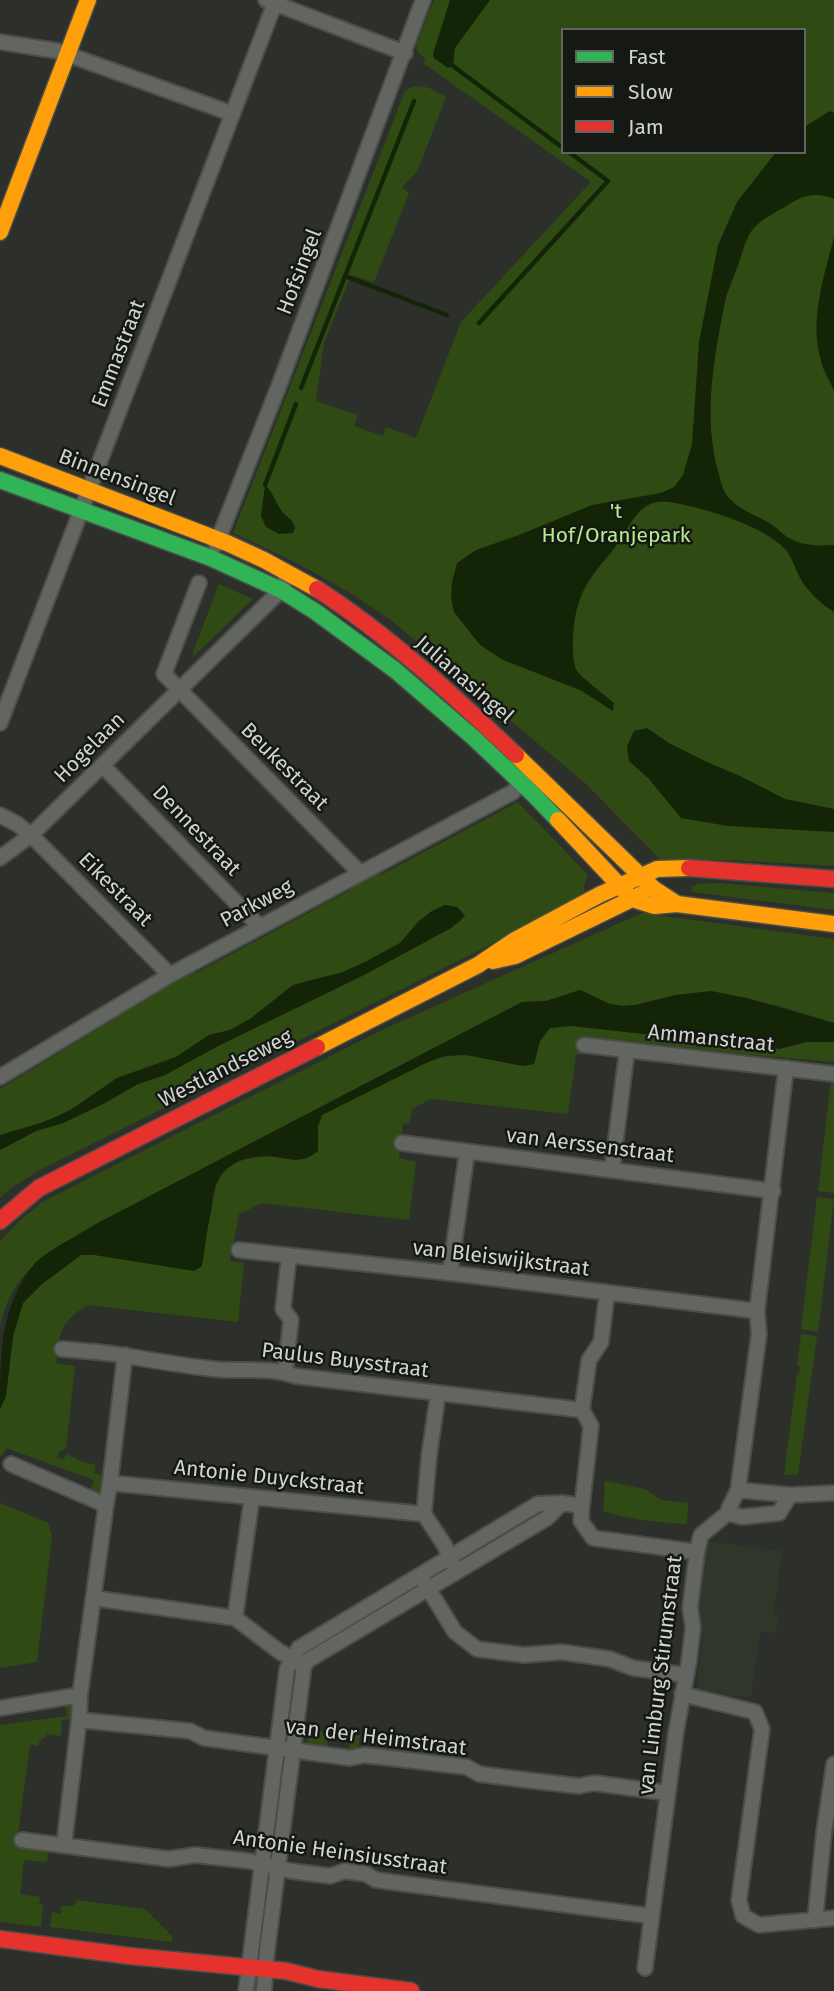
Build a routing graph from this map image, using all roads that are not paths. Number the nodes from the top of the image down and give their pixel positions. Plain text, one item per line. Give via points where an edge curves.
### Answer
1 (88, 0) edge
2 (423, 0) edge
3 (272, 1) edge
4 (0, 42) edge
5 (405, 53) junction
6 (67, 54) junction
7 (233, 114) junction
8 (6, 198) edge
9 (0, 232) edge
10 (0, 456) edge
11 (0, 480) edge
12 (90, 491) junction
13 (82, 509) junction
14 (218, 540) junction
15 (211, 558) junction
16 (288, 572) junction
17 (199, 583) dead end
18 (281, 590) junction
19 (178, 690) junction
20 (0, 723) edge
21 (103, 765) junction
22 (534, 771) junction
23 (521, 783) junction
24 (0, 815) edge
25 (31, 835) junction
26 (0, 858) edge
27 (722, 872) junction
28 (360, 873) junction
29 (640, 877) junction
30 (834, 878) edge
31 (619, 885) junction
32 (654, 889) junction
33 (632, 899) junction
34 (677, 904) junction
35 (834, 923) edge
36 (259, 926) junction
37 (478, 965) junction
38 (170, 975) junction
39 (584, 1045) dead end
40 (627, 1051) junction
41 (786, 1068) junction
42 (834, 1074) edge
43 (0, 1077) edge
44 (402, 1143) dead end
45 (467, 1152) junction
46 (612, 1170) junction
47 (773, 1191) junction
48 (0, 1221) edge
49 (239, 1250) dead end
50 (289, 1256) junction
51 (450, 1273) junction
52 (607, 1293) junction
53 (757, 1311) junction
54 (62, 1349) dead end
55 (125, 1356) junction
56 (285, 1372) junction
57 (438, 1394) junction
58 (582, 1410) junction
59 (11, 1464) dead end
60 (110, 1483) junction
61 (738, 1490) junction
62 (834, 1493) edge
63 (790, 1494) junction
64 (252, 1497) junction
65 (562, 1503) junction
66 (106, 1505) junction
67 (582, 1506) junction
68 (728, 1513) junction
69 (424, 1514) junction
70 (697, 1552) junction
71 (449, 1558) junction
72 (457, 1571) junction
73 (419, 1575) junction
74 (428, 1589) junction
75 (93, 1598) junction
76 (235, 1618) junction
77 (298, 1661) junction
78 (686, 1675) junction
79 (682, 1694) junction
80 (80, 1695) junction
81 (0, 1708) edge
82 (79, 1720) junction
83 (284, 1749) junction
84 (834, 1764) edge
85 (668, 1793) junction
86 (22, 1840) dead end
87 (64, 1844) junction
88 (270, 1866) junction
89 (651, 1916) junction
90 (834, 1918) edge
91 (815, 1920) junction
92 (0, 1940) edge
93 (645, 1968) dead end
94 (256, 1979) edge
95 (411, 1991) edge

1 - 6 street
2 - 5 street, Hofsingel
3 - 5 street
3 - 7 street, Emmastraat
4 - 6 street
5 - 14 street, Hofsingel
6 - 7 street
6 - 8 street
7 - 12 street, Emmastraat
8 - 9 street
10 - 12 street, Binnensingel
11 - 13 street, Binnensingel
12 - 13 street, Emmastraat
12 - 14 street, Binnensingel
13 - 15 street, Binnensingel
13 - 20 street, Emmastraat
14 - 15 street, Hofsingel
14 - 16 street, Julianasingel
15 - 18 street, Julianasingel
16 - 18 street, Hogelaan
16 - 22 street, Julianasingel via 377,632
17 - 19 street via 164,674
18 - 19 street, Hogelaan
18 - 23 street, Julianasingel via 395,670
19 - 21 street, Hogelaan
19 - 28 street, Beukestraat
21 - 25 street, Hogelaan
21 - 36 street, Dennestraat
22 - 23 street, Parkweg
22 - 29 street, Julianasingel
23 - 28 street, Parkweg via 513,792
23 - 31 street, Julianasingel
24 - 25 street, Eikestraat
25 - 26 street, Hogelaan
25 - 38 street, Eikestraat
27 - 29 street, Westlandseweg via 673,867
27 - 30 street, Westlandseweg
27 - 32 street, Westlandseweg
28 - 36 street, Parkweg
29 - 31 street, Westlandseweg
29 - 32 street, Julianasingel
31 - 33 street, Julianasingel
31 - 37 street, Westlandseweg
32 - 33 street, Westlandseweg
32 - 34 street
33 - 34 street via 643,905
33 - 37 street, Westlandseweg via 515,956
34 - 35 street
36 - 38 street, Parkweg
37 - 48 street, Westlandseweg via 39,1188
38 - 43 street, Parkweg
39 - 40 street, Ammanstraat
40 - 41 street, Ammanstraat
40 - 46 street
41 - 42 street, Ammanstraat
41 - 47 street, van Limburg Stirumstraat
44 - 45 street, van Aerssenstraat
45 - 46 street, van Aerssenstraat
45 - 51 street
46 - 47 street, van Aerssenstraat
47 - 53 street, van Limburg Stirumstraat
49 - 50 street, van Bleiswijkstraat
50 - 51 street, van Bleiswijkstraat
50 - 56 street via 283,1309 291,1320
51 - 52 street, van Bleiswijkstraat
52 - 53 street, van Bleiswijkstraat
52 - 58 street via 601,1342 589,1360
53 - 61 street, van Limburg Stirumstraat via 759,1334
54 - 55 street, Paulus Buysstraat
55 - 56 street, Paulus Buysstraat via 188,1367
55 - 60 street
56 - 57 street, Paulus Buysstraat
57 - 58 street, Paulus Buysstraat
57 - 69 street
58 - 67 street via 591,1426
59 - 66 street
60 - 64 street, Antonie Duyckstraat
60 - 66 street
61 - 63 street
61 - 68 street, van Limburg Stirumstraat
62 - 63 street
63 - 68 street via 779,1513 742,1517
64 - 69 street, Antonie Duyckstraat
64 - 76 street
65 - 67 street
65 - 71 street via 538,1504
65 - 72 street via 547,1518
66 - 75 street
67 - 70 street via 581,1521 593,1538
68 - 70 street, van Limburg Stirumstraat via 701,1535
69 - 71 street
70 - 78 street, van Limburg Stirumstraat
71 - 72 street
71 - 73 street
72 - 74 street
73 - 74 street
73 - 77 street via 299,1648
74 - 77 street via 310,1659
74 - 78 street via 456,1632 477,1649 524,1655 561,1652
75 - 76 street
75 - 80 street
76 - 77 street
77 - 83 street via 287,1669
78 - 79 street, van Limburg Stirumstraat
79 - 85 street, van Limburg Stirumstraat
79 - 91 street via 755,1712 762,1729 739,1900 744,1916 759,1925
80 - 81 street
80 - 82 street
82 - 83 street, van der Heimstraat via 190,1731 204,1738
82 - 87 street
83 - 85 street, van der Heimstraat
83 - 88 street
84 - 91 street
85 - 89 street, van Limburg Stirumstraat
86 - 87 street, Antonie Heinsiusstraat
87 - 88 street, Antonie Heinsiusstraat via 169,1859 195,1855
88 - 89 street, Antonie Heinsiusstraat via 330,1876 345,1871 376,1880
88 - 94 street
89 - 93 street, van Limburg Stirumstraat
90 - 91 street
92 - 94 street via 130,1956
94 - 95 street via 286,1971

